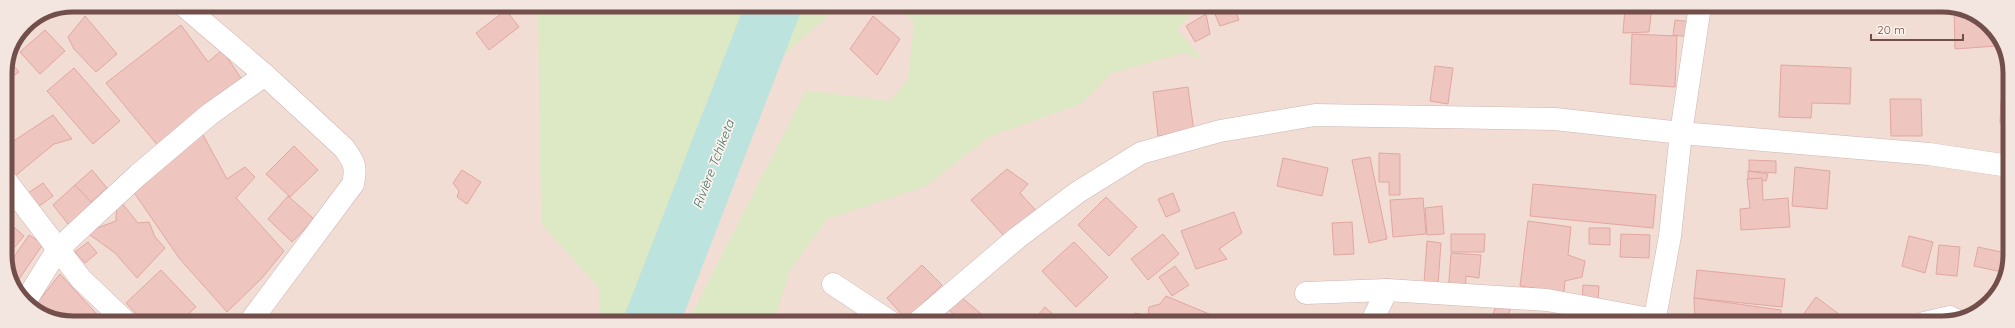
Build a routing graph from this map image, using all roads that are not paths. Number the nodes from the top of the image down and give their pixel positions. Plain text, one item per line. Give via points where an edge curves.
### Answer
1 (191, 12) edge
2 (1699, 12) edge
3 (265, 75) junction
4 (1681, 133) junction
5 (2003, 165) edge
6 (12, 189) edge
7 (58, 249) junction
8 (833, 284) dead end
9 (1387, 290) junction
10 (1306, 293) dead end
11 (29, 296) edge
12 (120, 316) edge
13 (254, 316) edge
14 (881, 316) edge
15 (925, 316) edge
16 (1374, 316) edge
17 (1626, 316) edge
18 (1656, 316) edge

1 - 3 street
2 - 4 street
3 - 7 street via 210,114 138,175
3 - 13 street via 344,148 354,162 356,171 353,184
4 - 5 street via 1929,154
4 - 15 street via 1555,119 1315,115 1220,131 1141,153 1078,192 1017,238
4 - 18 street via 1670,236
6 - 7 street
7 - 11 street
7 - 12 street via 81,279
8 - 14 street
9 - 10 street
9 - 16 street
9 - 17 street via 1547,300

